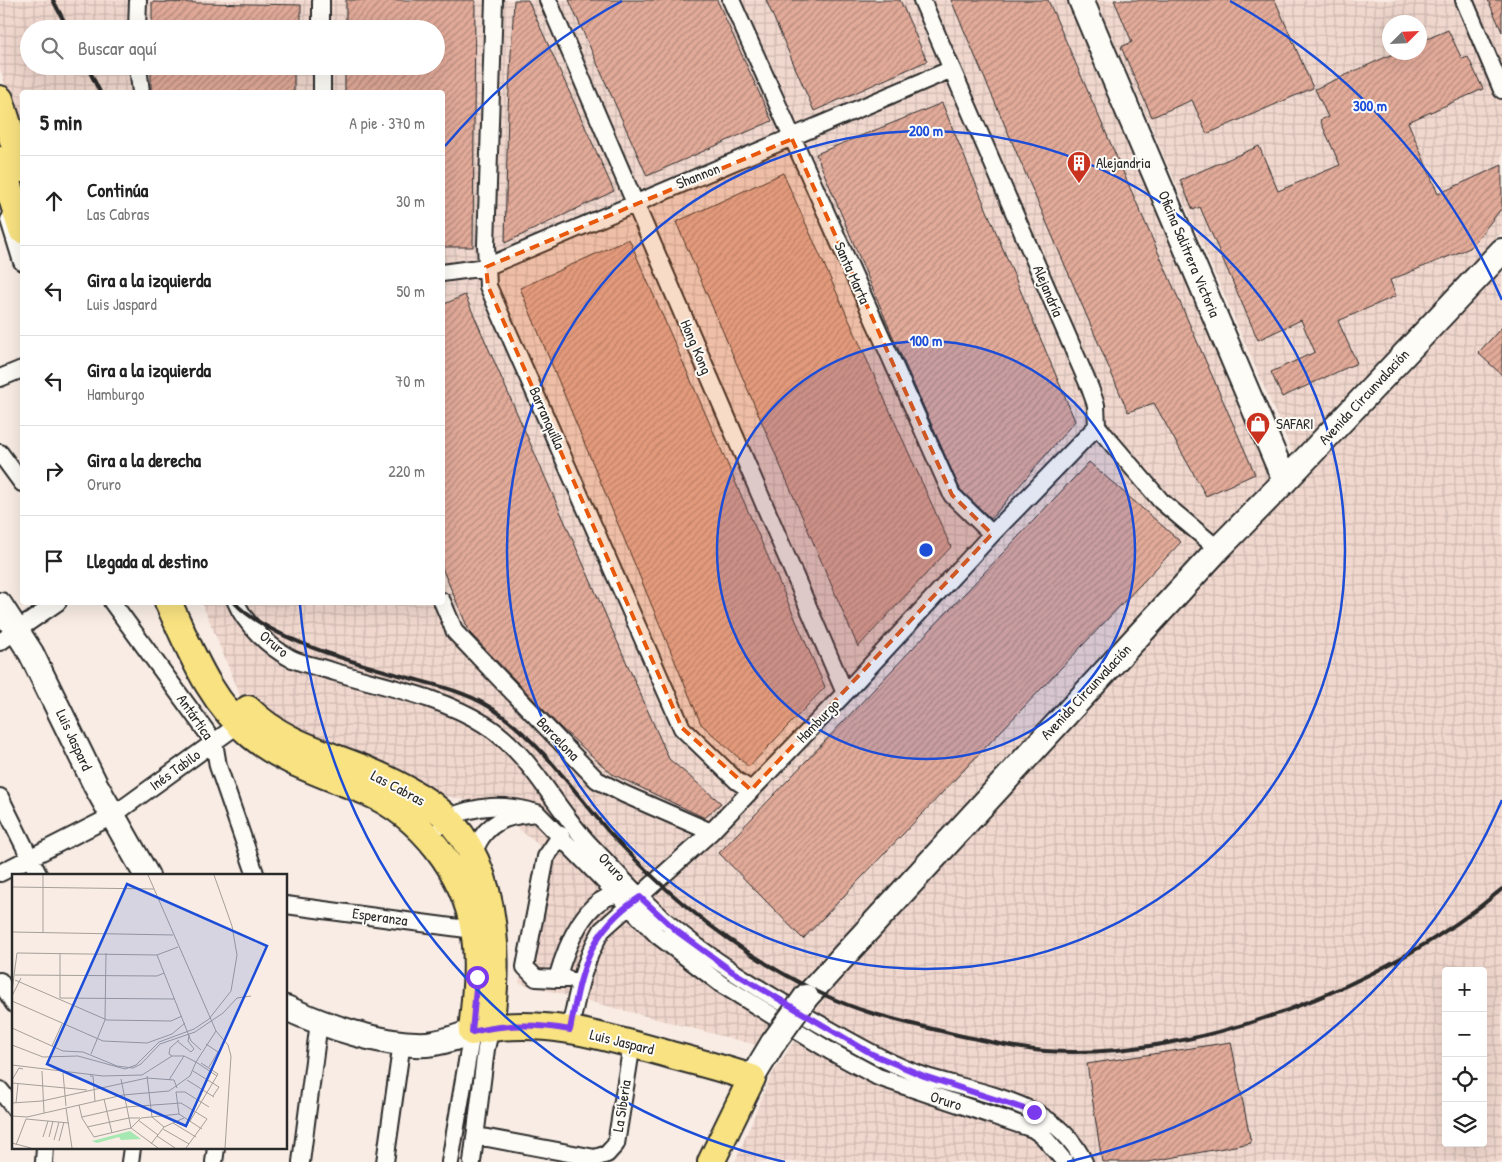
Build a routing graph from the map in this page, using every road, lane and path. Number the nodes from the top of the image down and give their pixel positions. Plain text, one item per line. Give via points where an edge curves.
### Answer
1 (138, 0) edge
2 (321, 0) edge
3 (494, 0) edge
4 (548, 0) edge
5 (731, 0) edge
6 (922, 0) edge
7 (1081, 0) edge
8 (1464, 0) edge
9 (138, 20) edge
10 (322, 20) edge
11 (952, 69) junction
12 (139, 75) edge
13 (322, 75) edge
14 (141, 90) edge
15 (322, 90) edge
16 (1502, 90) edge
17 (0, 99) edge
18 (792, 139) junction
19 (0, 160) edge
20 (20, 163) edge
21 (0, 195) edge
22 (635, 202) junction
23 (20, 224) edge
24 (1502, 251) edge
25 (20, 256) edge
26 (486, 267) junction
27 (445, 273) edge
28 (20, 370) edge
29 (0, 378) edge
30 (1097, 426) junction
31 (0, 453) edge
32 (20, 480) edge
33 (1285, 481) junction
34 (992, 534) junction
35 (1218, 549) junction
36 (0, 605) edge
37 (54, 605) edge
38 (114, 605) edge
39 (169, 605) edge
40 (188, 605) edge
41 (238, 605) edge
42 (444, 605) edge
43 (9, 635) edge
44 (845, 693) junction
45 (239, 724) junction
46 (214, 742) junction
47 (751, 790) junction
48 (0, 797) edge
49 (536, 813) junction
50 (112, 816) junction
51 (446, 818) junction
52 (711, 832) junction
53 (561, 835) junction
54 (439, 850) junction
55 (473, 854) junction
56 (29, 858) junction
57 (0, 873) edge
58 (38, 874) edge
59 (146, 874) edge
60 (255, 874) edge
61 (627, 899) junction
62 (288, 904) edge
63 (474, 930) junction
64 (557, 979) junction
65 (0, 980) edge
66 (580, 980) junction
67 (12, 1001) edge
68 (288, 1009) edge
69 (319, 1022) junction
70 (481, 1029) junction
71 (570, 1030) junction
72 (402, 1042) junction
73 (632, 1044) junction
74 (752, 1078) junction
75 (0, 1090) edge
76 (12, 1105) edge
77 (477, 1136) junction
78 (301, 1162) edge
79 (385, 1162) edge
80 (450, 1162) edge
81 (472, 1162) edge
82 (711, 1162) edge
83 (1065, 1162) edge
84 (1084, 1162) edge

1 - 9 street
2 - 10 street
3 - 26 street, Barranquilla
4 - 22 street, Hong Kong
5 - 18 street, Santa Marta
6 - 11 street, Alejandría
7 - 33 street, Oficina Salitrera Victoria
8 - 16 street
11 - 18 street, Shannon
11 - 30 street, Alejandría via 1090,388 1096,405
12 - 14 street
13 - 15 street
17 - 20 main road
18 - 22 street, Shannon
18 - 34 street, Santa Marta via 952,495
19 - 23 main road
21 - 25 street
22 - 26 street, Shannon
22 - 44 street, Hong Kong
24 - 33 street, Avenida Circunvalación
26 - 27 street, Shannon
26 - 47 street, Barranquilla via 492,295 682,728 738,782
28 - 29 street
30 - 34 street, Hamburgo
30 - 35 street via 1161,501
31 - 32 street
33 - 35 street, Avenida Circunvalación
34 - 44 street, Hamburgo
35 - 74 street, Avenida Circunvalación, bridge via 806,997
36 - 43 street, Luis Jaspard
37 - 43 street
38 - 46 street, Antártica
39 - 45 main road, Las Cabras via 204,680
40 - 51 main road, Las Cabras via 219,671 240,700 265,724 294,742 363,769 421,797
41 - 61 street, Oruro via 260,636 292,658 413,695 484,724 511,746 541,779
42 - 52 street, Barcelona via 455,632 597,780
43 - 50 street, Luis Jaspard via 40,669
44 - 47 street, Hamburgo
45 - 46 street, Inés Tabilo
45 - 54 main road, Las Cabras via 282,756 384,802 414,823
46 - 50 street, Inés Tabilo
46 - 60 street, Antártica via 218,766
47 - 52 street, Hamburgo
48 - 56 street
49 - 51 street via 492,805
49 - 53 street
49 - 55 street via 514,815 490,826
50 - 56 street, Inés Tabilo
50 - 59 street, Luis Jaspard
51 - 54 street via 440,831
51 - 55 main road, Las Cabras
52 - 61 street, Hamburgo
53 - 61 street
53 - 64 street via 546,858 525,967 536,978
54 - 55 street via 459,856
54 - 63 main road, Las Cabras via 461,888
55 - 70 main road, Las Cabras via 491,904 496,970
56 - 57 street, Inés Tabilo
56 - 58 street
61 - 64 street via 598,904 581,922 567,946
61 - 66 street, Hamburgo via 590,950
61 - 83 street, Oruro via 657,935 714,980 830,1051 878,1077 1033,1129
61 - 84 street, Oruro via 733,972 872,1054 898,1067 1015,1104 1048,1119 1071,1140
62 - 63 street, Esperanza
63 - 70 main road, Las Cabras
64 - 66 street
65 - 67 street
66 - 71 street, Hamburgo
68 - 69 street, Luis Jaspard
69 - 72 street, Luis Jaspard via 360,1036
69 - 78 street
70 - 71 main road, Luis Jaspard via 542,1027
70 - 72 street, Luis Jaspard via 447,1041
70 - 77 street, Las Cabras via 486,1049
70 - 80 street, Las Cabras
71 - 73 main road, Luis Jaspard
72 - 79 street
73 - 74 main road, Luis Jaspard
73 - 77 street, La Siberia via 616,1144 607,1154 596,1158
74 - 82 main road, Avenida Circunvalación
75 - 76 street
77 - 81 street, Las Cabras

